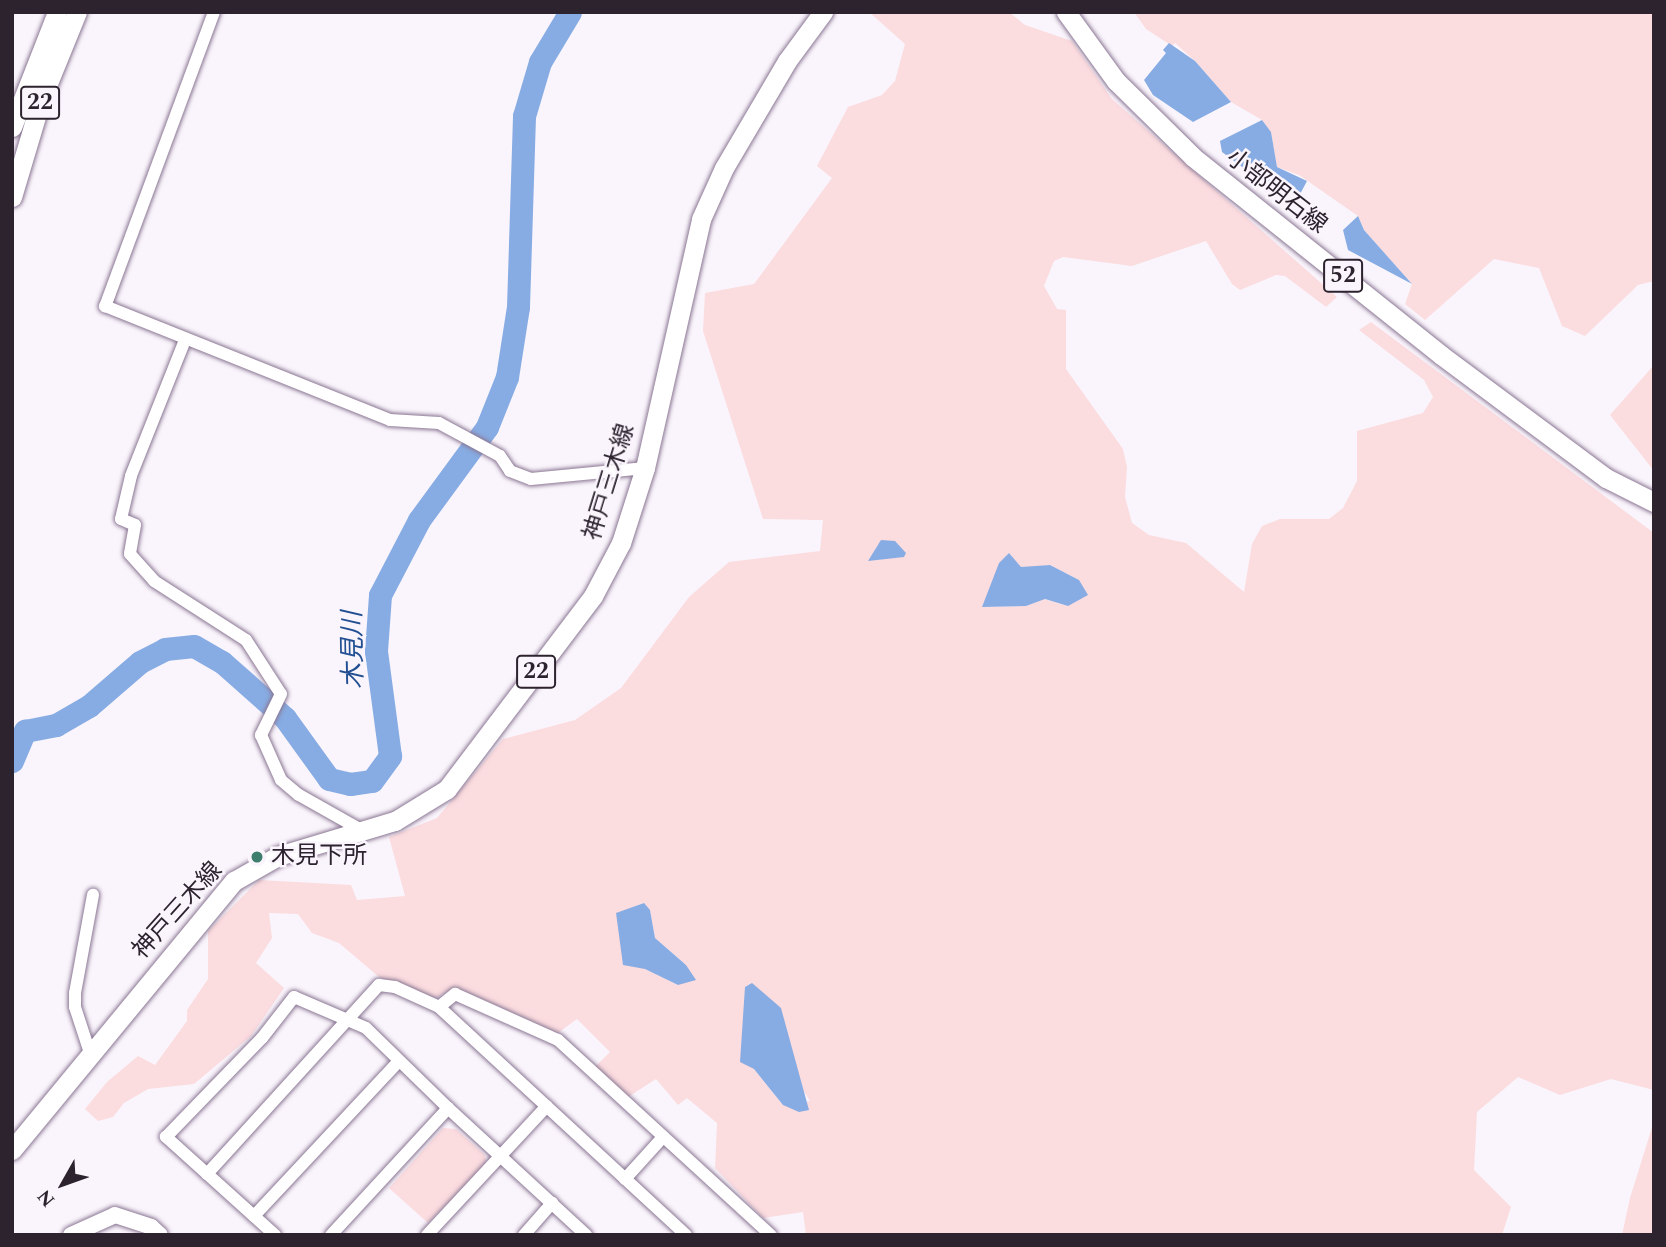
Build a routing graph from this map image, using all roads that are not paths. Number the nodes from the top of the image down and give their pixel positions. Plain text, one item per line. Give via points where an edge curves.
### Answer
1 (57, 12) edge
2 (77, 12) edge
3 (214, 12) edge
4 (823, 12) edge
5 (1066, 12) edge
6 (12, 127) edge
7 (12, 197) edge
8 (185, 340) junction
9 (645, 468) junction
10 (1654, 502) edge
11 (363, 831) junction
12 (93, 895) dead end
13 (439, 1007) junction
14 (351, 1019) junction
15 (90, 1053) junction
16 (399, 1061) junction
17 (547, 1106) junction
18 (448, 1108) junction
19 (663, 1137) junction
20 (12, 1150) edge
21 (500, 1155) junction
22 (207, 1174) junction
23 (625, 1179) junction
24 (552, 1203) junction
25 (254, 1216) junction
26 (71, 1235) edge
27 (160, 1235) edge
28 (275, 1235) edge
29 (331, 1235) edge
30 (426, 1235) edge
31 (524, 1235) edge
32 (586, 1235) edge
33 (686, 1235) edge
34 (771, 1235) edge

1 - 6 main road, 22
2 - 7 main road, 22 via 40,103
3 - 8 street via 105,306
4 - 9 main road, 神戸三木線 / 22 via 787,61 724,168 701,219
5 - 10 main road, 小部明石線 / 52 via 1116,81 1193,158 1606,478
8 - 9 street via 390,420 439,423 500,456 510,471 531,480
8 - 11 street via 131,476 121,519 135,526 130,554 154,581 246,640 281,694 261,735 281,780 299,796
9 - 11 main road, 神戸三木線 / 22 via 621,543 593,596 447,789 395,821
11 - 15 main road, 神戸三木線 / 22 via 278,856 234,881
12 - 15 street via 75,1000
13 - 14 street via 395,987 379,985
13 - 17 street
13 - 19 street via 455,995 558,1040
14 - 16 street
14 - 22 street
14 - 22 street via 294,996 261,1038 166,1137
15 - 20 main road, 神戸三木線 / 22
16 - 18 street
16 - 25 street
17 - 21 street
17 - 23 street
18 - 21 street
18 - 29 street
19 - 23 street
19 - 34 street
21 - 24 street
21 - 30 street
22 - 25 street
23 - 33 street
24 - 31 street
24 - 32 street
25 - 28 street
26 - 27 street via 115,1215 151,1227

